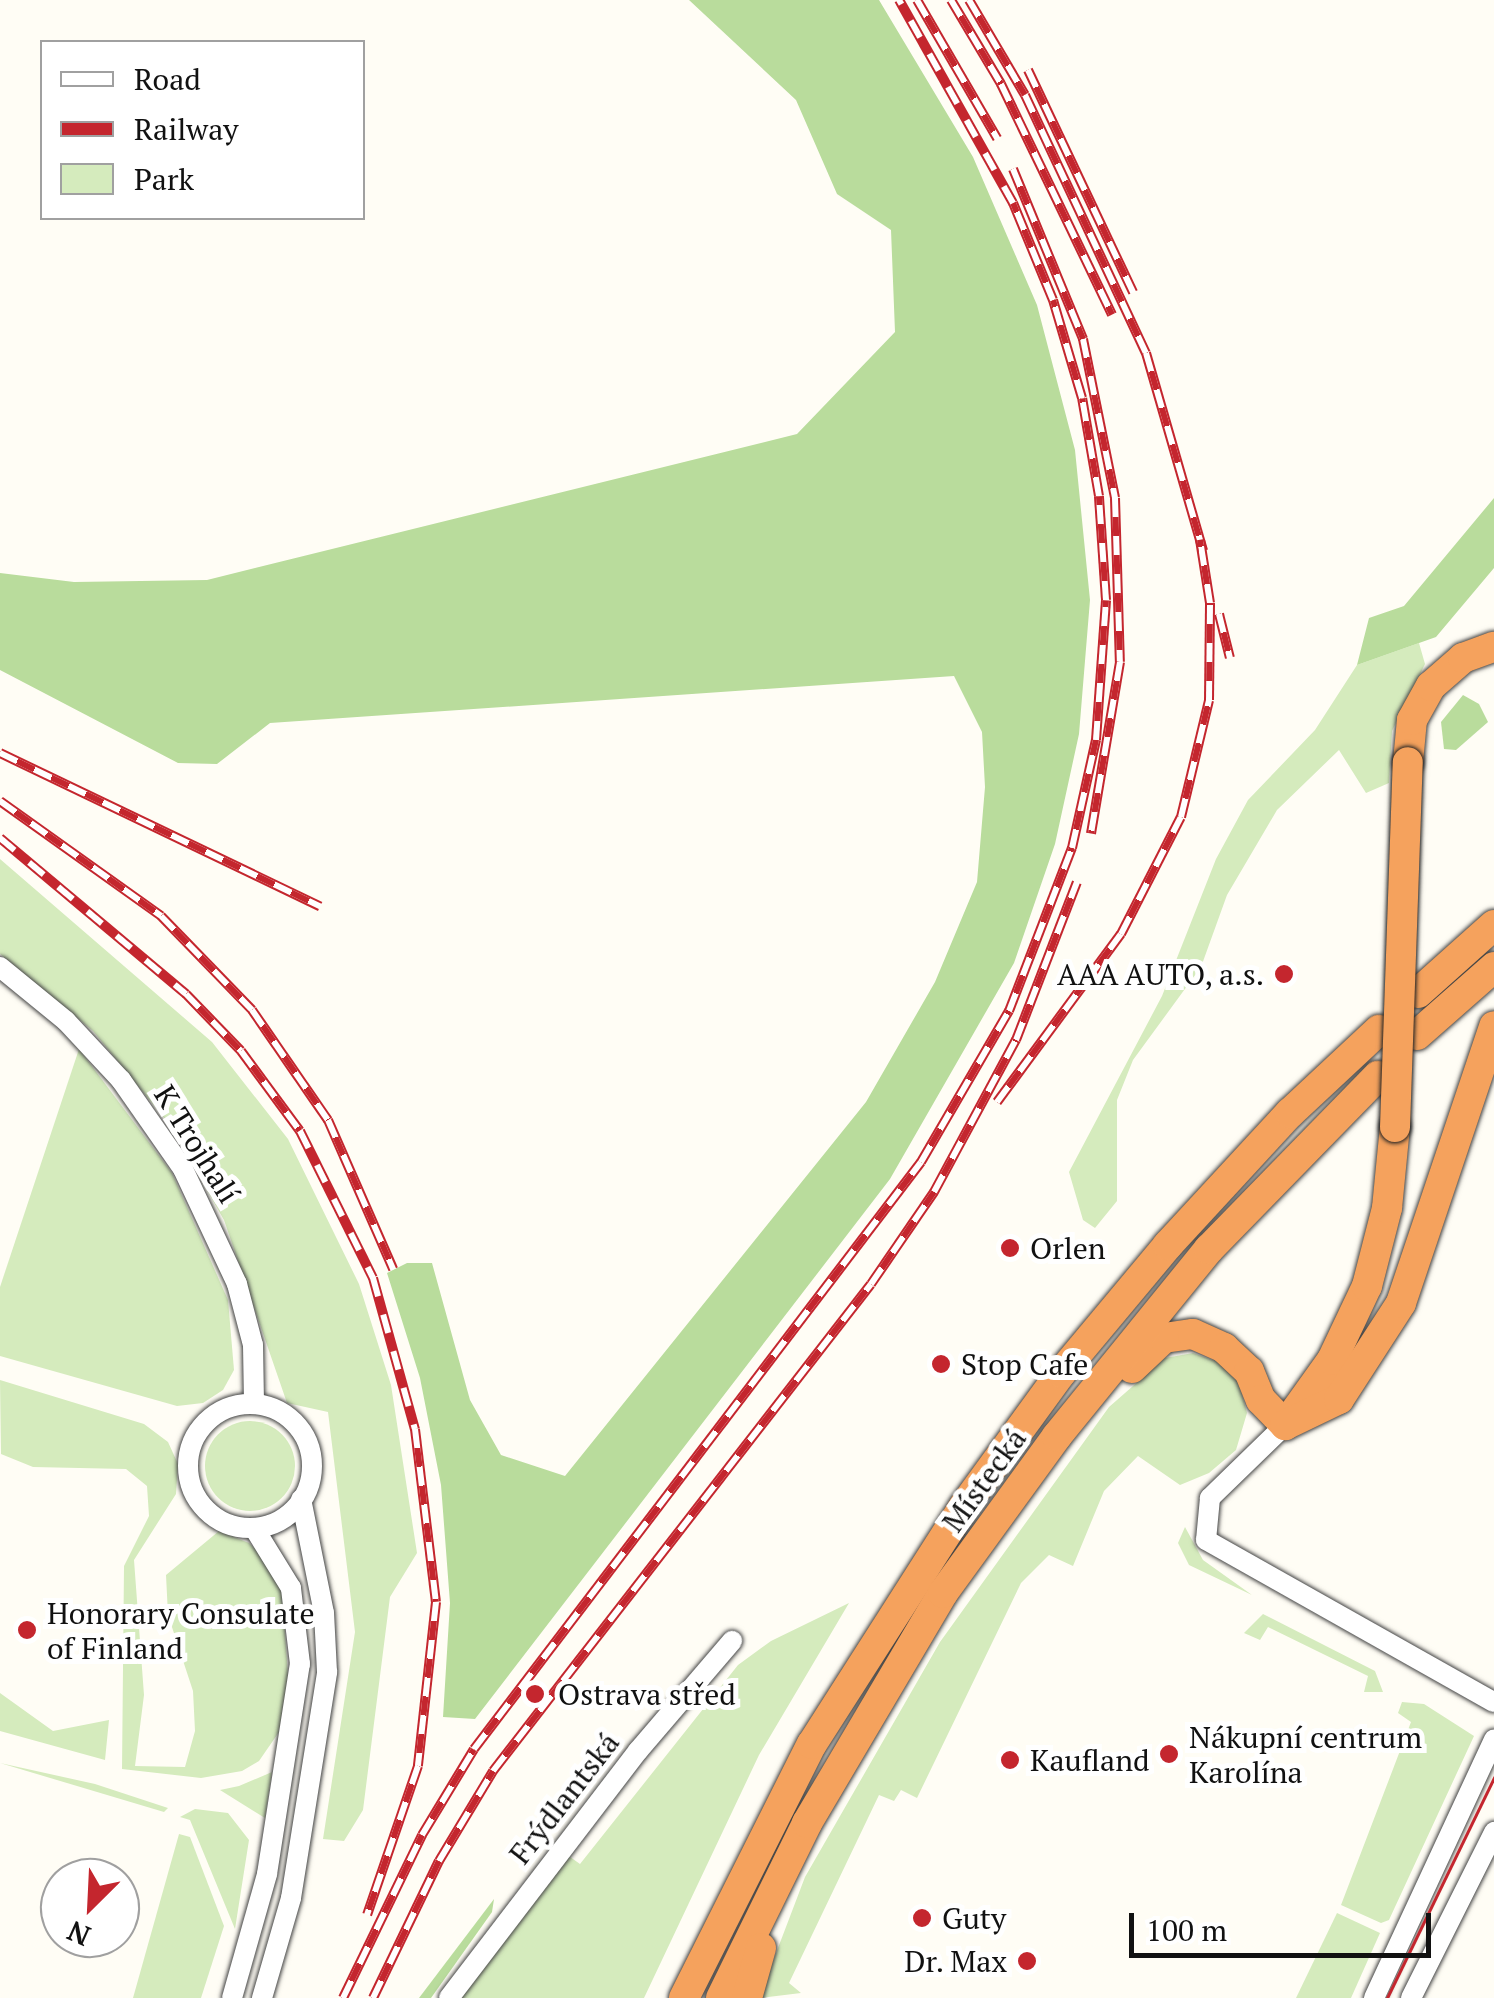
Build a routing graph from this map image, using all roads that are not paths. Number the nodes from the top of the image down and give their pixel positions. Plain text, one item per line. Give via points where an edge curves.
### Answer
1 (1494, 647) edge
2 (1494, 925) edge
3 (1494, 966) edge
4 (0, 967) edge
5 (1418, 994) dead end
6 (1494, 1026) edge
7 (1379, 1030) dead end
8 (1417, 1035) dead end
9 (1378, 1076) dead end
10 (254, 1401) junction
11 (1285, 1425) junction
12 (1056, 1436) junction
13 (301, 1499) junction
14 (256, 1531) junction
15 (732, 1641) dead end
16 (1494, 1702) edge
17 (1494, 1740) edge
18 (807, 1823) junction
19 (1494, 1832) edge
20 (710, 1938) junction
21 (232, 1998) edge
22 (262, 1998) edge
23 (449, 1998) edge
24 (674, 1998) edge
25 (684, 1998) edge
26 (721, 1998) edge
27 (747, 1998) edge
28 (1374, 1998) edge
29 (1411, 1998) edge

1 - 11 highway, bridge via 1463,658 1431,686 1412,720 1387,1208 1367,1286 1332,1360
2 - 5 highway
3 - 8 highway
4 - 10 street, K Trojhalí via 109,1067 183,1169 237,1284 253,1345
6 - 11 highway via 1401,1303 1338,1398
7 - 20 highway, Místecká via 1290,1112 1168,1244 1028,1418 860,1662
9 - 12 highway, Místecká via 1209,1249
10 - 13 street via 276,1408 299,1432 308,1461
10 - 14 street via 232,1403 205,1421 192,1471 214,1517
11 - 12 highway via 1261,1400 1249,1371 1224,1348 1193,1334 1164,1338
11 - 16 street via 1210,1498 1206,1540
12 - 18 highway, Místecká via 943,1592
13 - 14 street via 278,1524
13 - 22 street via 324,1613 327,1672 290,1898
14 - 21 street via 291,1588 300,1664 267,1874
15 - 23 street, Frýdlantská
17 - 28 street
18 - 26 highway, Místecká
18 - 27 highway via 800,1860
19 - 29 street
20 - 24 highway
20 - 25 highway, Místecká

